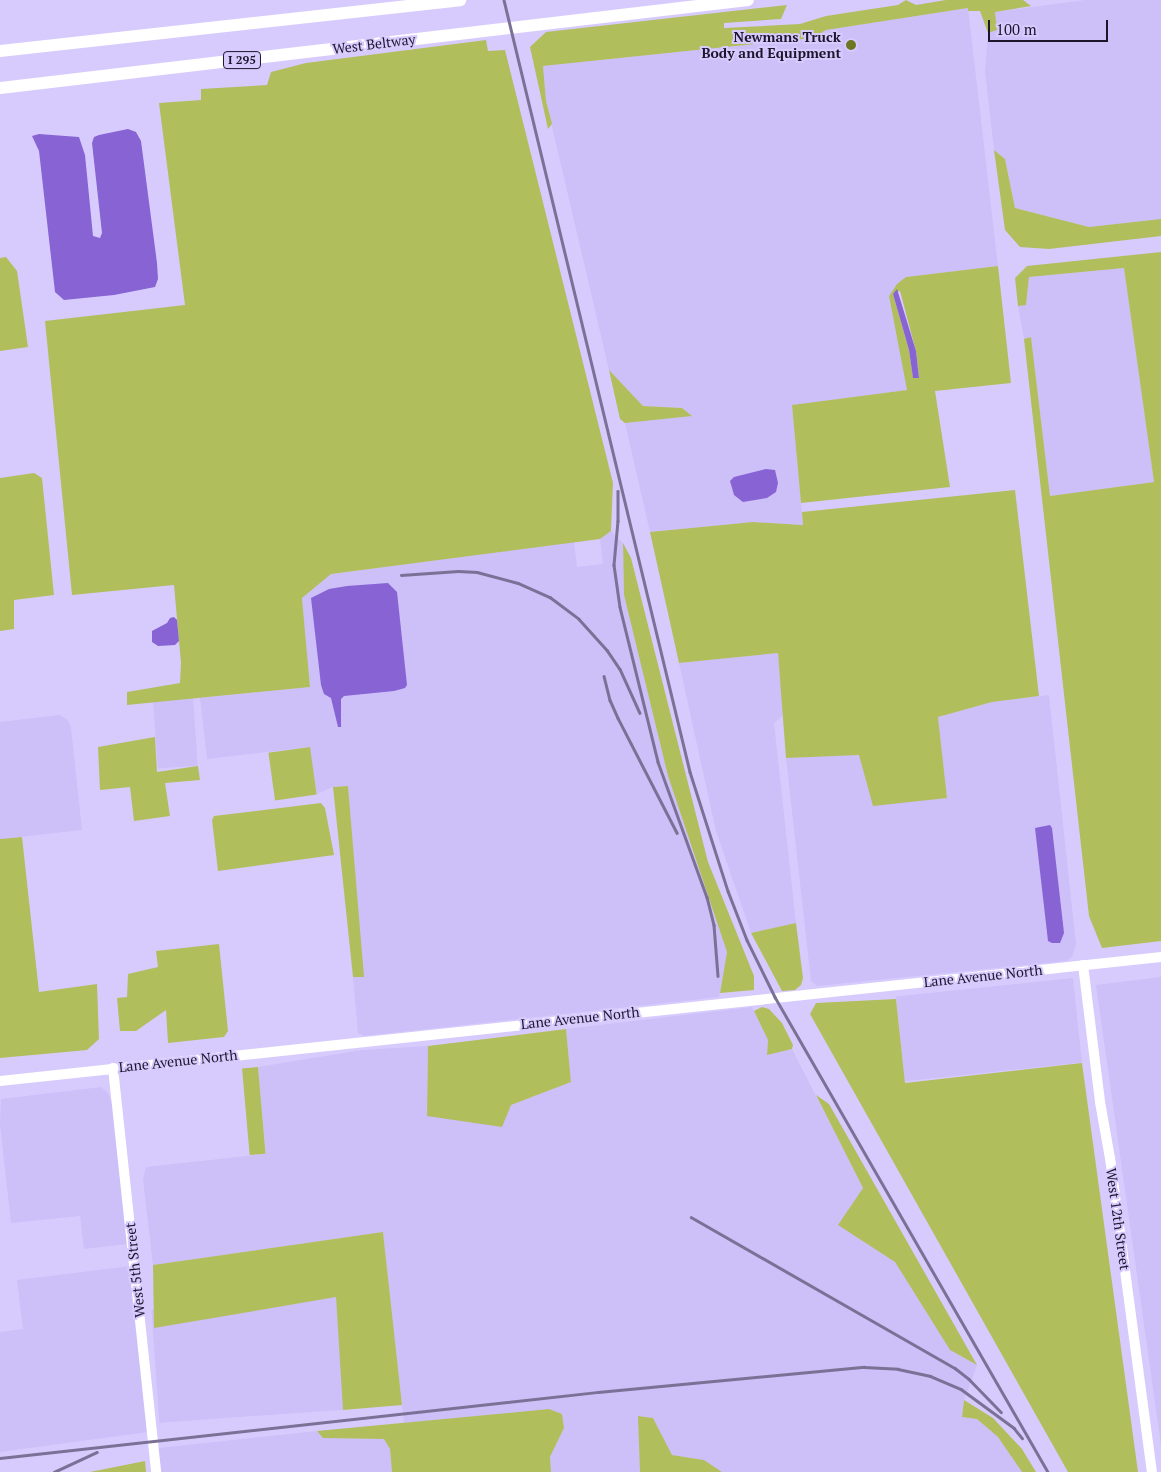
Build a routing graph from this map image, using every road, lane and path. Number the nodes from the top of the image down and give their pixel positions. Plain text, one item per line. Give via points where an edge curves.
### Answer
1 (460, 0) edge
2 (748, 0) edge
3 (0, 51) edge
4 (0, 88) edge
5 (1161, 957) edge
6 (1084, 965) junction
7 (113, 1068) junction
8 (0, 1081) edge
9 (156, 1472) edge
10 (1152, 1472) edge

1 - 3 highway
2 - 4 highway, West Beltway / I 295
5 - 6 main road, Lane Avenue North
6 - 7 main road, Lane Avenue North
6 - 10 main road, West 12th Street
7 - 8 main road, Lane Avenue North
7 - 9 main road, West 5th Street

